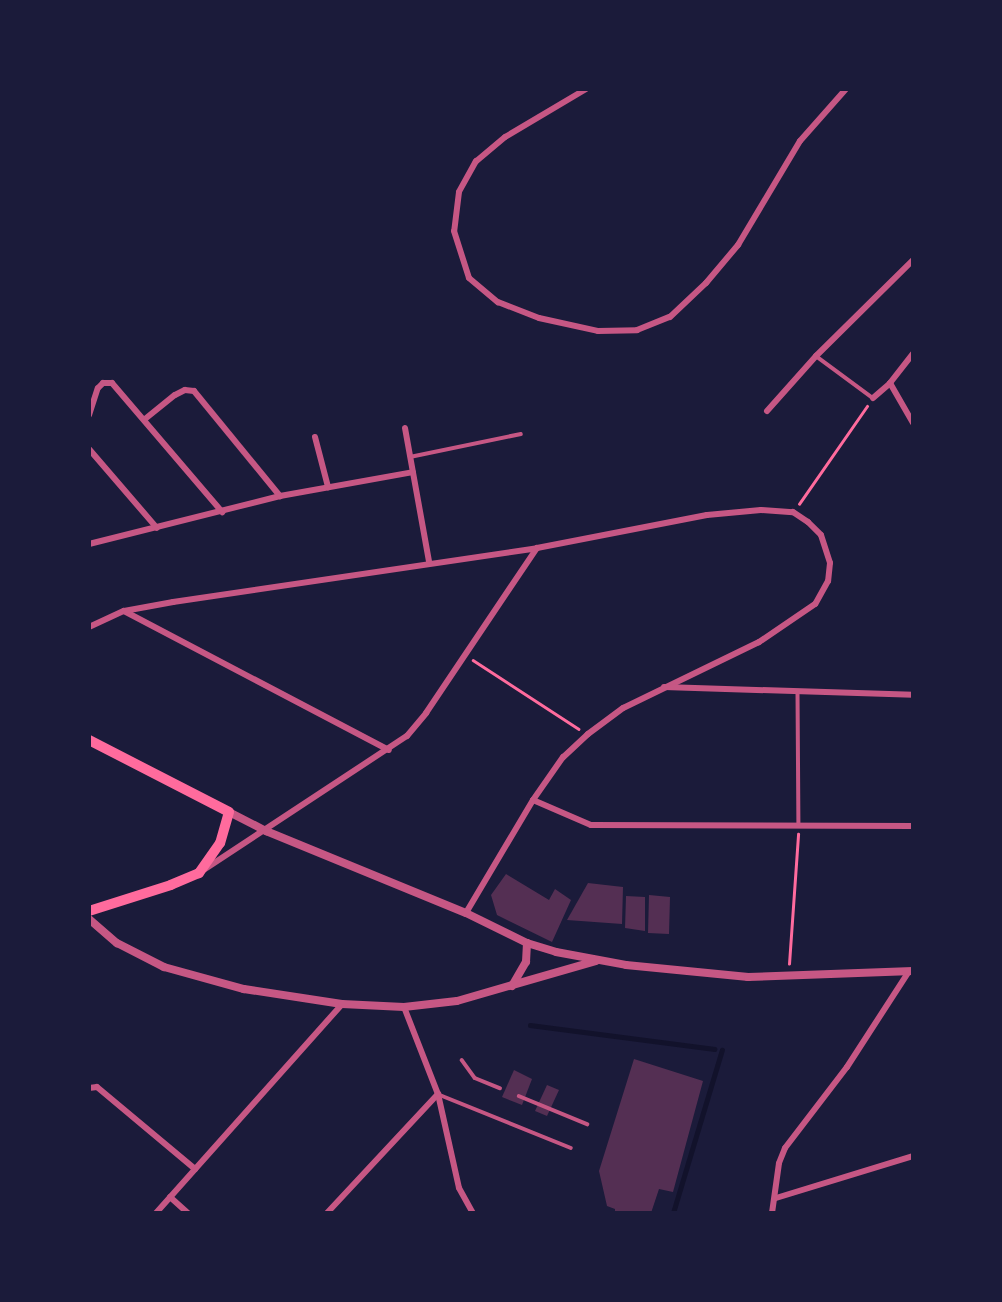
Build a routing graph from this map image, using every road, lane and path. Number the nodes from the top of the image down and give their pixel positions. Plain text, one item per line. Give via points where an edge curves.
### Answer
1 (586, 89) edge
2 (846, 89) edge
3 (913, 260) edge
4 (913, 354) edge
5 (816, 356) junction
6 (890, 383) junction
7 (873, 398) junction
8 (767, 411) dead end
9 (89, 415) edge
10 (145, 419) junction
11 (913, 423) edge
12 (405, 428) dead end
13 (521, 434) dead end
14 (315, 436) dead end
15 (89, 449) edge
16 (410, 457) junction
17 (413, 471) junction
18 (328, 486) junction
19 (280, 496) junction
20 (222, 512) junction
21 (793, 512) junction
22 (157, 528) junction
23 (89, 544) edge
24 (537, 548) junction
25 (429, 562) junction
26 (124, 611) junction
27 (89, 627) edge
28 (466, 655) junction
29 (662, 687) junction
30 (798, 691) junction
31 (913, 695) edge
32 (588, 734) junction
33 (89, 740) edge
34 (389, 750) junction
35 (533, 800) junction
36 (229, 812) junction
37 (799, 826) junction
38 (913, 826) edge
39 (266, 831) junction
40 (199, 873) junction
41 (89, 911) edge
42 (466, 913) junction
43 (89, 919) edge
44 (527, 943) junction
45 (597, 960) junction
46 (911, 971) edge
47 (788, 978) junction
48 (512, 986) junction
49 (342, 1004) junction
50 (404, 1007) junction
51 (462, 1060) dead end
52 (89, 1088) edge
53 (500, 1088) dead end
54 (438, 1094) junction
55 (519, 1096) dead end
56 (587, 1124) dead end
57 (571, 1148) dead end
58 (913, 1156) edge
59 (195, 1169) junction
60 (170, 1197) junction
61 (776, 1198) junction
62 (156, 1213) edge
63 (188, 1213) edge
64 (327, 1213) edge
65 (473, 1213) edge
66 (772, 1213) edge

1 - 2 street via 505,137 476,161 459,192 454,231 468,278 498,302 539,318 598,331 636,330 670,317 706,283 738,245 800,141
3 - 5 street
4 - 6 street
5 - 7 lane
5 - 8 street
6 - 7 street
6 - 11 street
7 - 21 path
9 - 10 street via 98,388 112,383
10 - 19 street via 175,395 194,391
10 - 20 street
12 - 16 street
13 - 16 lane
14 - 18 street
15 - 22 street
16 - 17 street
17 - 18 street
17 - 25 street
18 - 19 street
19 - 20 street
20 - 22 street
21 - 24 street via 707,515
21 - 29 street via 821,535 827,548 828,581 815,604 759,642
22 - 23 street
24 - 25 street
24 - 28 street
25 - 26 street
26 - 27 street
26 - 34 street
28 - 32 path
28 - 34 street via 426,713
29 - 30 street
29 - 32 street
30 - 31 street
30 - 37 lane
32 - 35 street via 563,757
33 - 36 main road
34 - 39 street
35 - 37 street via 591,824
35 - 42 street
36 - 39 street
36 - 40 main road via 220,843
37 - 38 street
37 - 47 path
39 - 40 street
39 - 42 street
40 - 41 main road
42 - 44 street
43 - 49 street via 117,943 164,967 244,989
44 - 45 street
44 - 48 street via 526,962
45 - 47 street
45 - 48 street
46 - 47 street
46 - 61 street via 785,1149
48 - 50 street via 480,997
49 - 50 street
49 - 59 street
50 - 54 street
51 - 53 lane via 475,1078
52 - 59 street via 97,1087
54 - 57 lane
54 - 64 street
54 - 65 street via 458,1188
55 - 56 lane
58 - 61 street
59 - 60 street
60 - 62 street
60 - 63 street
61 - 66 street

